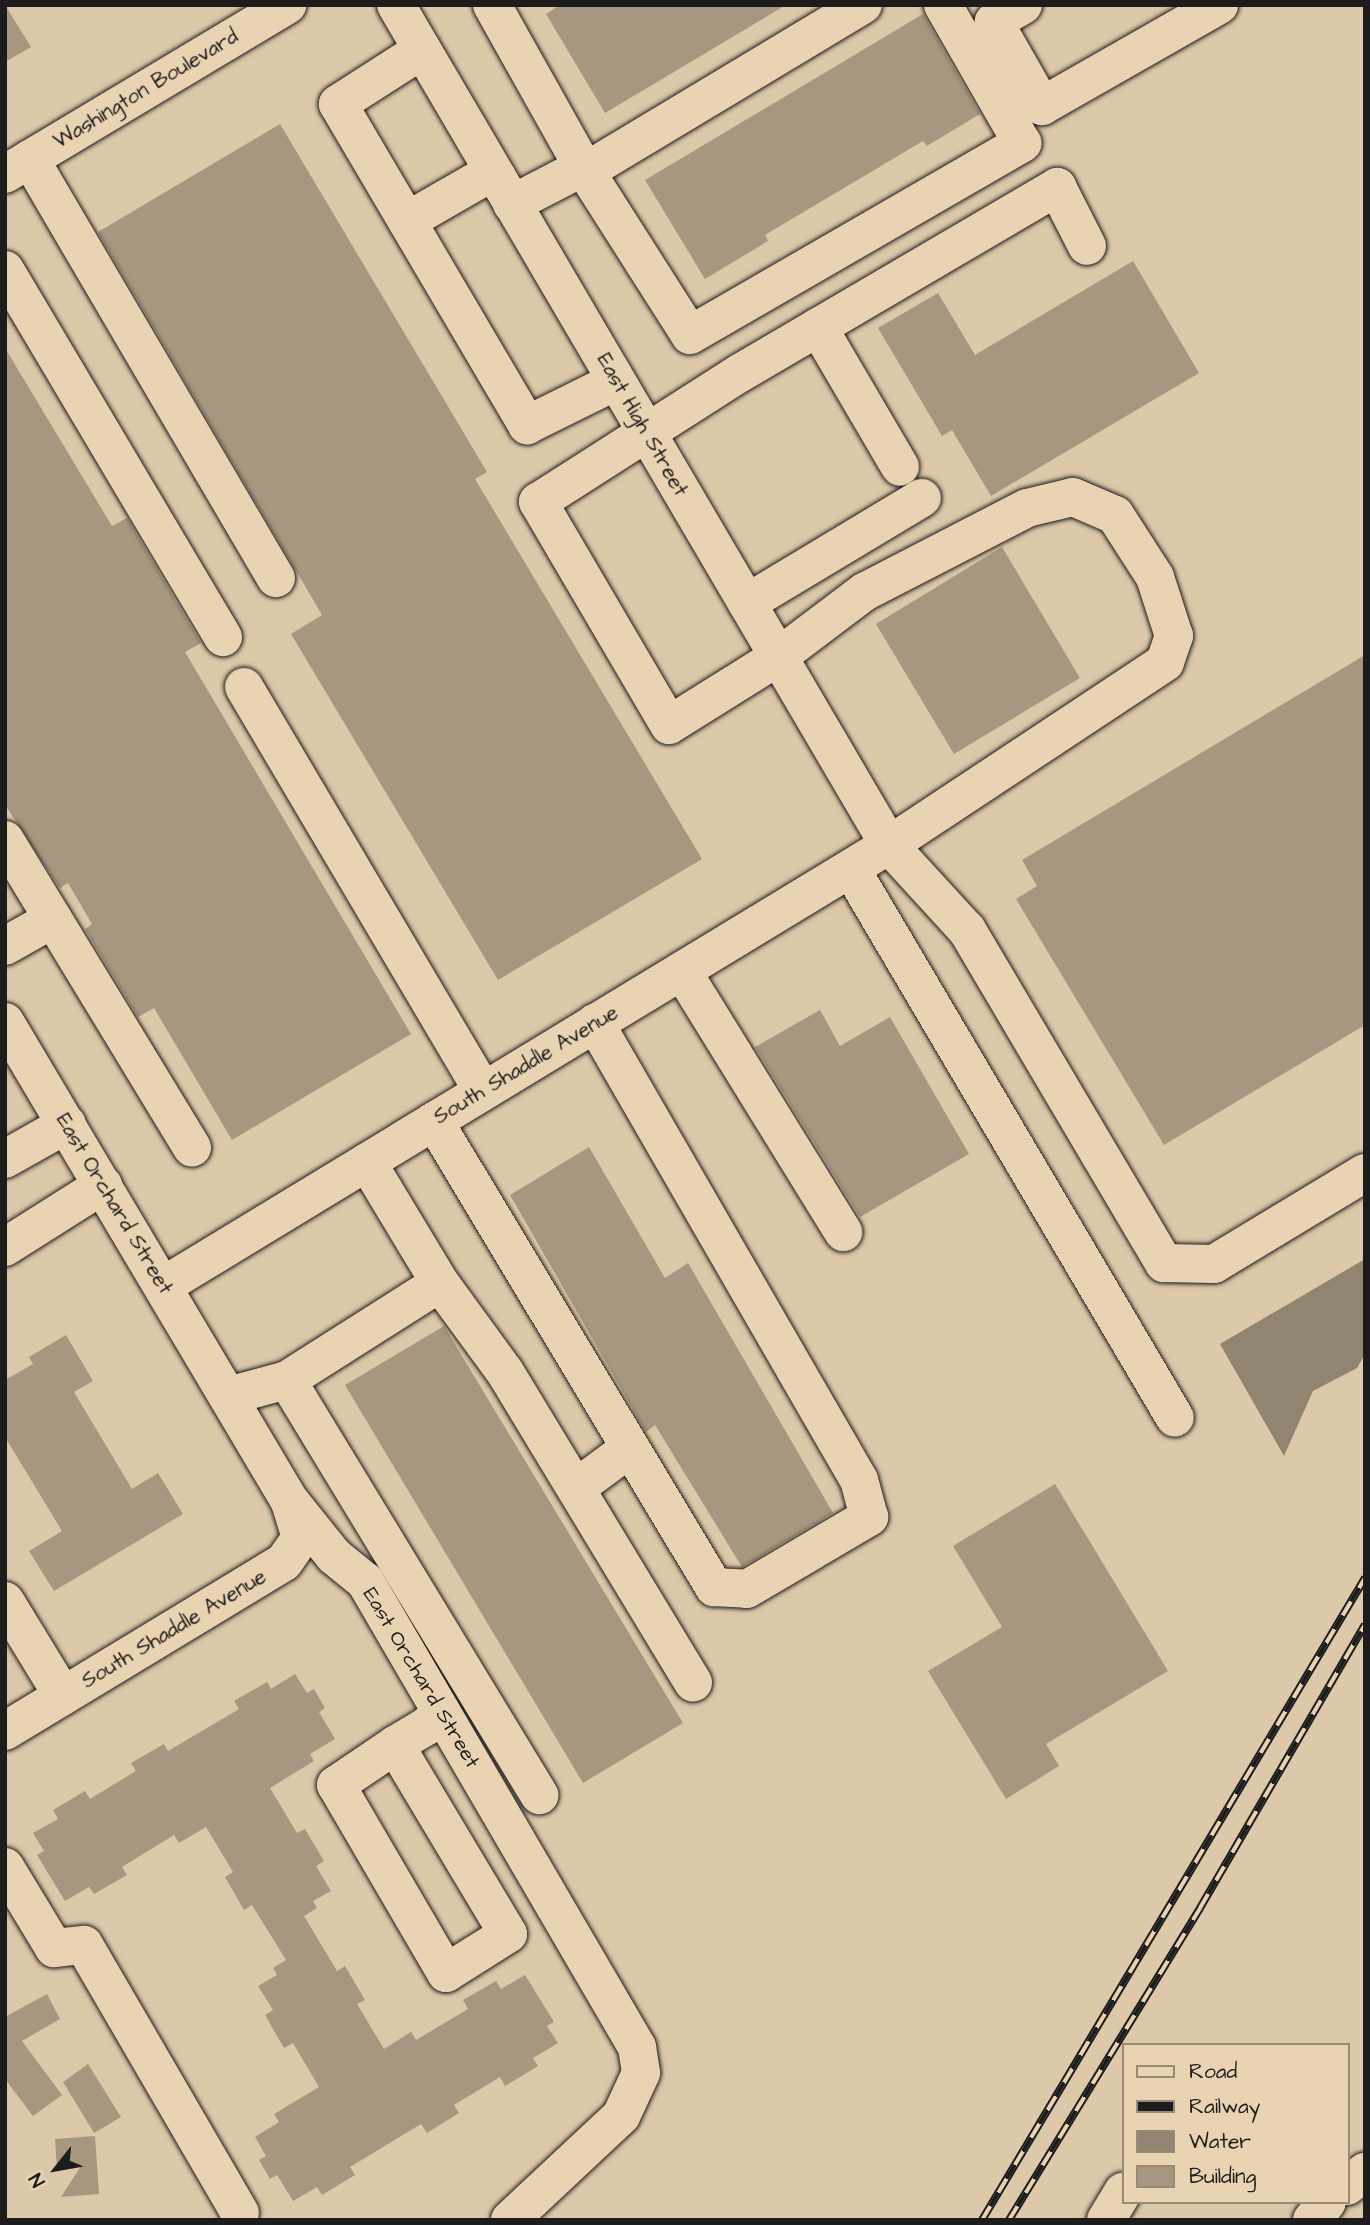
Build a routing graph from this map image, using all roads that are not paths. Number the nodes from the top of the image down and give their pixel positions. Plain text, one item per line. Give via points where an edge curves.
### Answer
1 (287, 5) edge
2 (396, 5) edge
3 (492, 5) edge
4 (863, 5) edge
5 (943, 5) edge
6 (1023, 5) edge
7 (1219, 5) edge
8 (422, 50) junction
9 (17, 166) edge
10 (583, 167) junction
11 (504, 191) junction
12 (407, 221) junction
13 (1087, 246) dead end
14 (5, 270) edge
15 (818, 327) junction
16 (616, 381) junction
17 (648, 435) junction
18 (900, 467) dead end
19 (922, 498) dead end
20 (276, 578) dead end
21 (747, 603) junction
22 (223, 637) dead end
23 (778, 657) junction
24 (244, 687) dead end
25 (5, 840) edge
26 (889, 845) junction
27 (851, 869) junction
28 (53, 919) junction
29 (5, 946) edge
30 (682, 971) junction
31 (5, 1022) edge
32 (595, 1023) junction
33 (483, 1091) junction
34 (434, 1121) junction
35 (67, 1124) junction
36 (192, 1148) dead end
37 (5, 1159) edge
38 (367, 1162) junction
39 (1365, 1173) edge
40 (103, 1185) junction
41 (842, 1232) dead end
42 (5, 1247) edge
43 (440, 1283) junction
44 (163, 1286) junction
45 (287, 1380) junction
46 (228, 1396) junction
47 (1175, 1418) dead end
48 (631, 1448) junction
49 (576, 1488) junction
50 (289, 1500) junction
51 (5, 1601) edge
52 (693, 1682) dead end
53 (63, 1696) junction
54 (441, 1712) junction
55 (5, 1731) edge
56 (396, 1745) junction
57 (539, 1795) dead end
58 (5, 1867) edge
59 (1365, 2172) edge
60 (1349, 2184) edge
61 (1122, 2194) edge
62 (1325, 2204) edge
63 (240, 2213) dead end
64 (510, 2220) edge
65 (1106, 2220) edge
66 (1312, 2220) edge

1 - 9 street, Washington Boulevard
2 - 8 street, East High Street
3 - 10 street
4 - 10 street via 598,164
5 - 10 street via 1022,143 690,335
6 - 7 street via 994,22 1042,106
8 - 11 street, East High Street
8 - 12 street via 338,104
9 - 20 street
10 - 11 street
11 - 12 street via 480,179
11 - 16 street, East High Street
12 - 16 street via 527,425
13 - 15 street via 1057,187
14 - 22 street
15 - 17 street
15 - 18 street
16 - 17 street, East High Street
17 - 21 street, East High Street
17 - 23 street, South Shaddle Avenue via 538,502 668,725
19 - 21 street
21 - 23 street, East High Street
23 - 26 street, East High Street
23 - 26 street, South Shaddle Avenue via 864,592 952,544 1027,508 1073,497 1115,515 1155,576 1174,636 1165,662
24 - 33 street
25 - 28 street
26 - 27 street, South Shaddle Avenue
26 - 39 street, East High Street via 967,930 1164,1263 1214,1264
27 - 30 street, South Shaddle Avenue
27 - 47 street
28 - 29 street
28 - 36 street
30 - 32 street, South Shaddle Avenue
30 - 41 street
31 - 35 street, East Orchard Street
32 - 33 street, South Shaddle Avenue
32 - 48 street via 859,1480 869,1517 747,1589 714,1587
33 - 34 street, South Shaddle Avenue
34 - 38 street, South Shaddle Avenue
34 - 48 street
35 - 37 street
35 - 40 street, East Orchard Street
38 - 43 street
38 - 44 street, South Shaddle Avenue
40 - 42 street
40 - 44 street, East Orchard Street
43 - 45 street
43 - 49 street via 505,1372
44 - 46 street, East Orchard Street
45 - 46 street
45 - 57 street
46 - 50 street, East Orchard Street
48 - 49 street
49 - 52 street
50 - 53 street, South Shaddle Avenue via 300,1538 284,1562
50 - 54 street, East Orchard Street via 334,1556 365,1581
51 - 53 street
53 - 55 street, South Shaddle Avenue
54 - 56 street
54 - 64 street, East Orchard Street via 637,2047 641,2073 621,2116
56 - 56 street via 336,1785 446,1973 508,1934
58 - 63 street via 54,1948 84,1945
59 - 60 street
61 - 65 street
62 - 66 street

